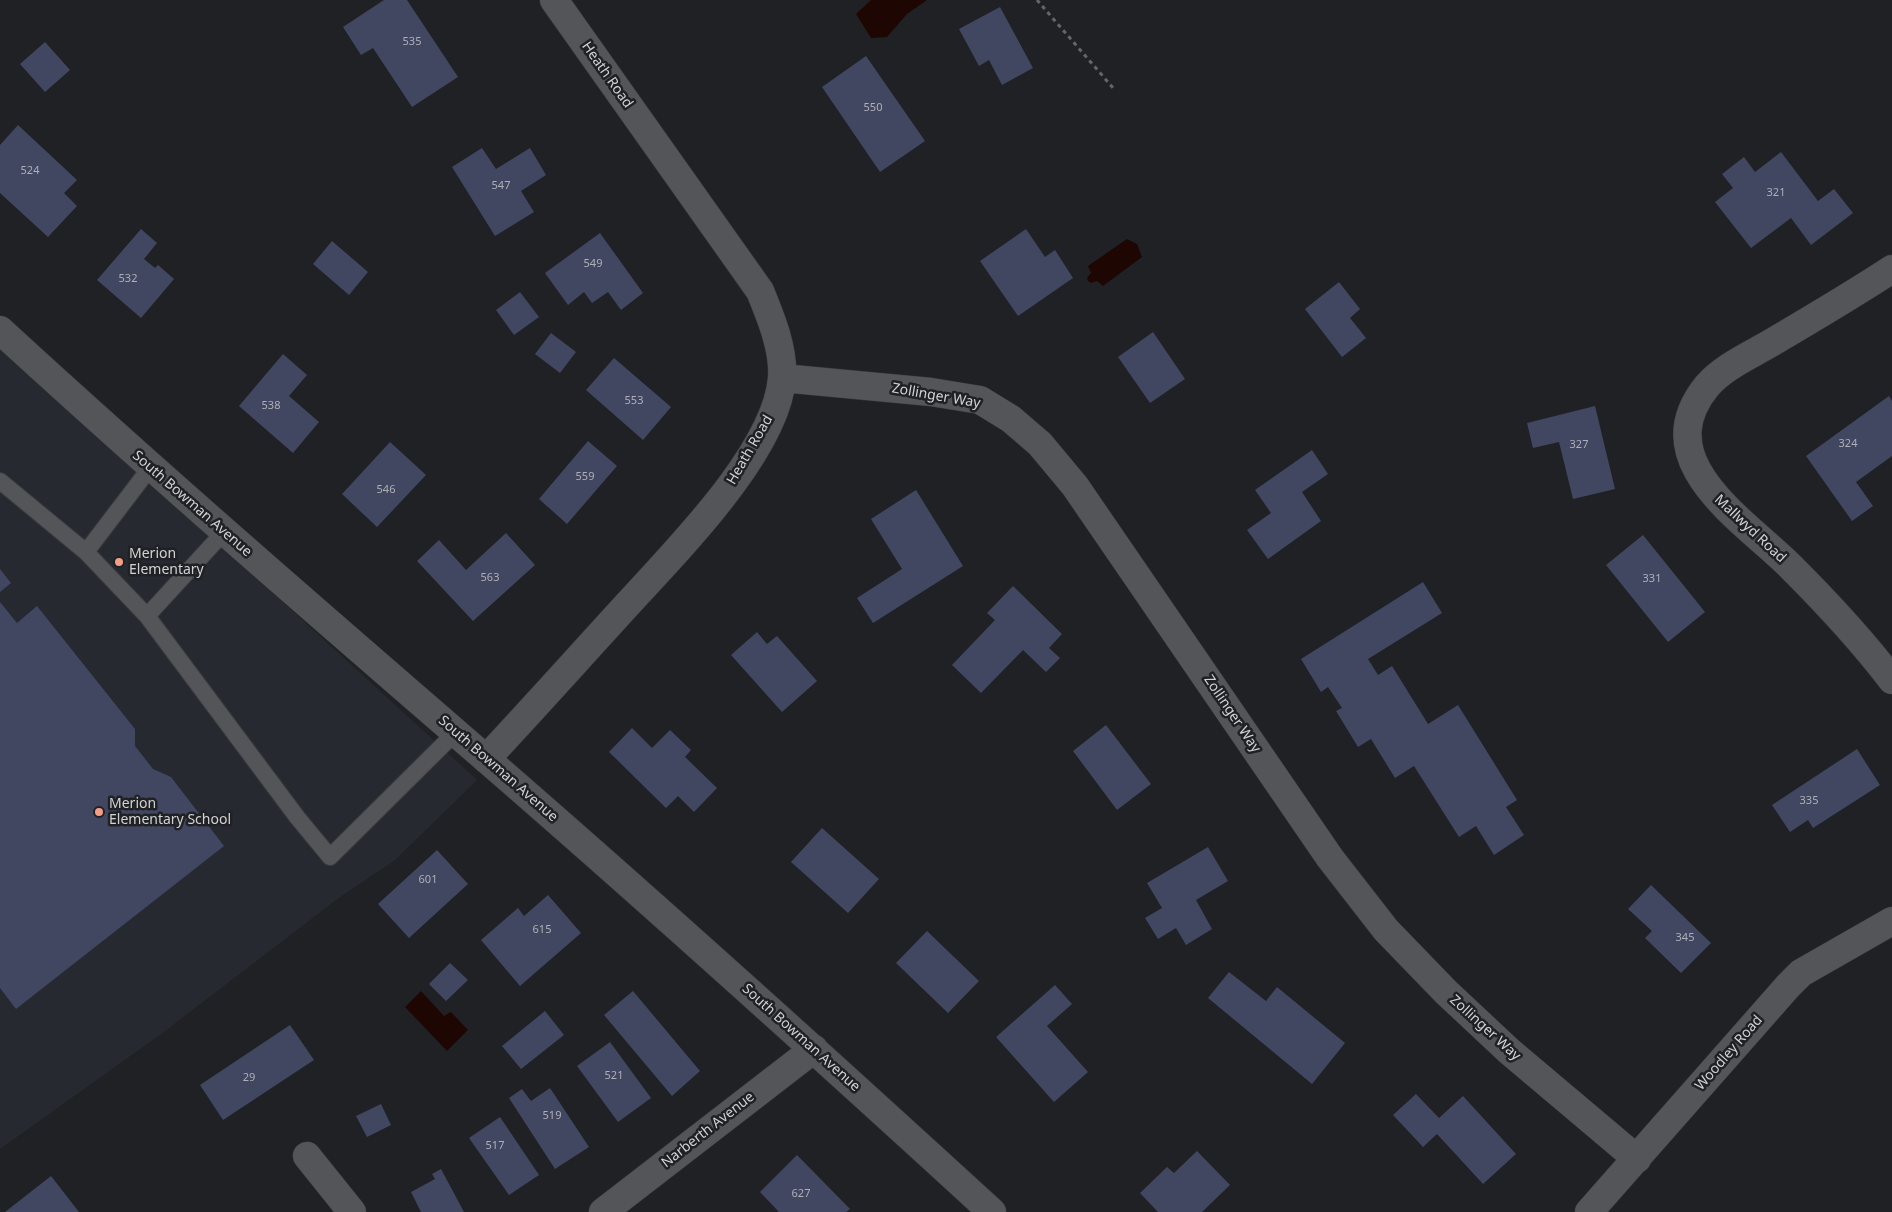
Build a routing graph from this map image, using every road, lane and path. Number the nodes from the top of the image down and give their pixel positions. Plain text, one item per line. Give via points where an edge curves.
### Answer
1 (554, 0) edge
2 (1037, 0) edge
3 (1114, 89) dead end
4 (1892, 269) edge
5 (0, 330) edge
6 (782, 378) junction
7 (150, 468) junction
8 (0, 481) edge
9 (224, 532) junction
10 (86, 552) junction
11 (147, 616) junction
12 (1892, 680) edge
13 (455, 733) junction
14 (486, 759) junction
15 (1892, 921) edge
16 (814, 1049) junction
17 (307, 1156) dead end
18 (1637, 1159) junction
19 (352, 1212) edge
20 (603, 1212) edge
21 (992, 1212) edge
22 (1589, 1212) edge

1 - 6 street, Heath Road via 760,291 780,350
2 - 3 path
4 - 12 street, Mallwyd Road via 1725,370 1707,386 1689,418 1692,456 1701,479 1715,498 1791,567
5 - 7 street, South Bowman Avenue
6 - 14 street, Heath Road via 777,402 764,431 743,468 708,515
6 - 18 street, Zollinger Way via 922,391 980,400 1011,419 1040,444 1075,486 1324,850 1386,930 1509,1051
7 - 9 street, South Bowman Avenue
7 - 10 lane
8 - 10 lane
9 - 11 lane
9 - 13 street, South Bowman Avenue
10 - 11 lane
11 - 13 lane via 330,857
13 - 14 street, South Bowman Avenue
14 - 16 street, South Bowman Avenue
15 - 18 street, Woodley Road via 1802,973
16 - 20 street, Narberth Avenue
16 - 21 street, South Bowman Avenue
17 - 19 street
18 - 22 street, Woodley Road

